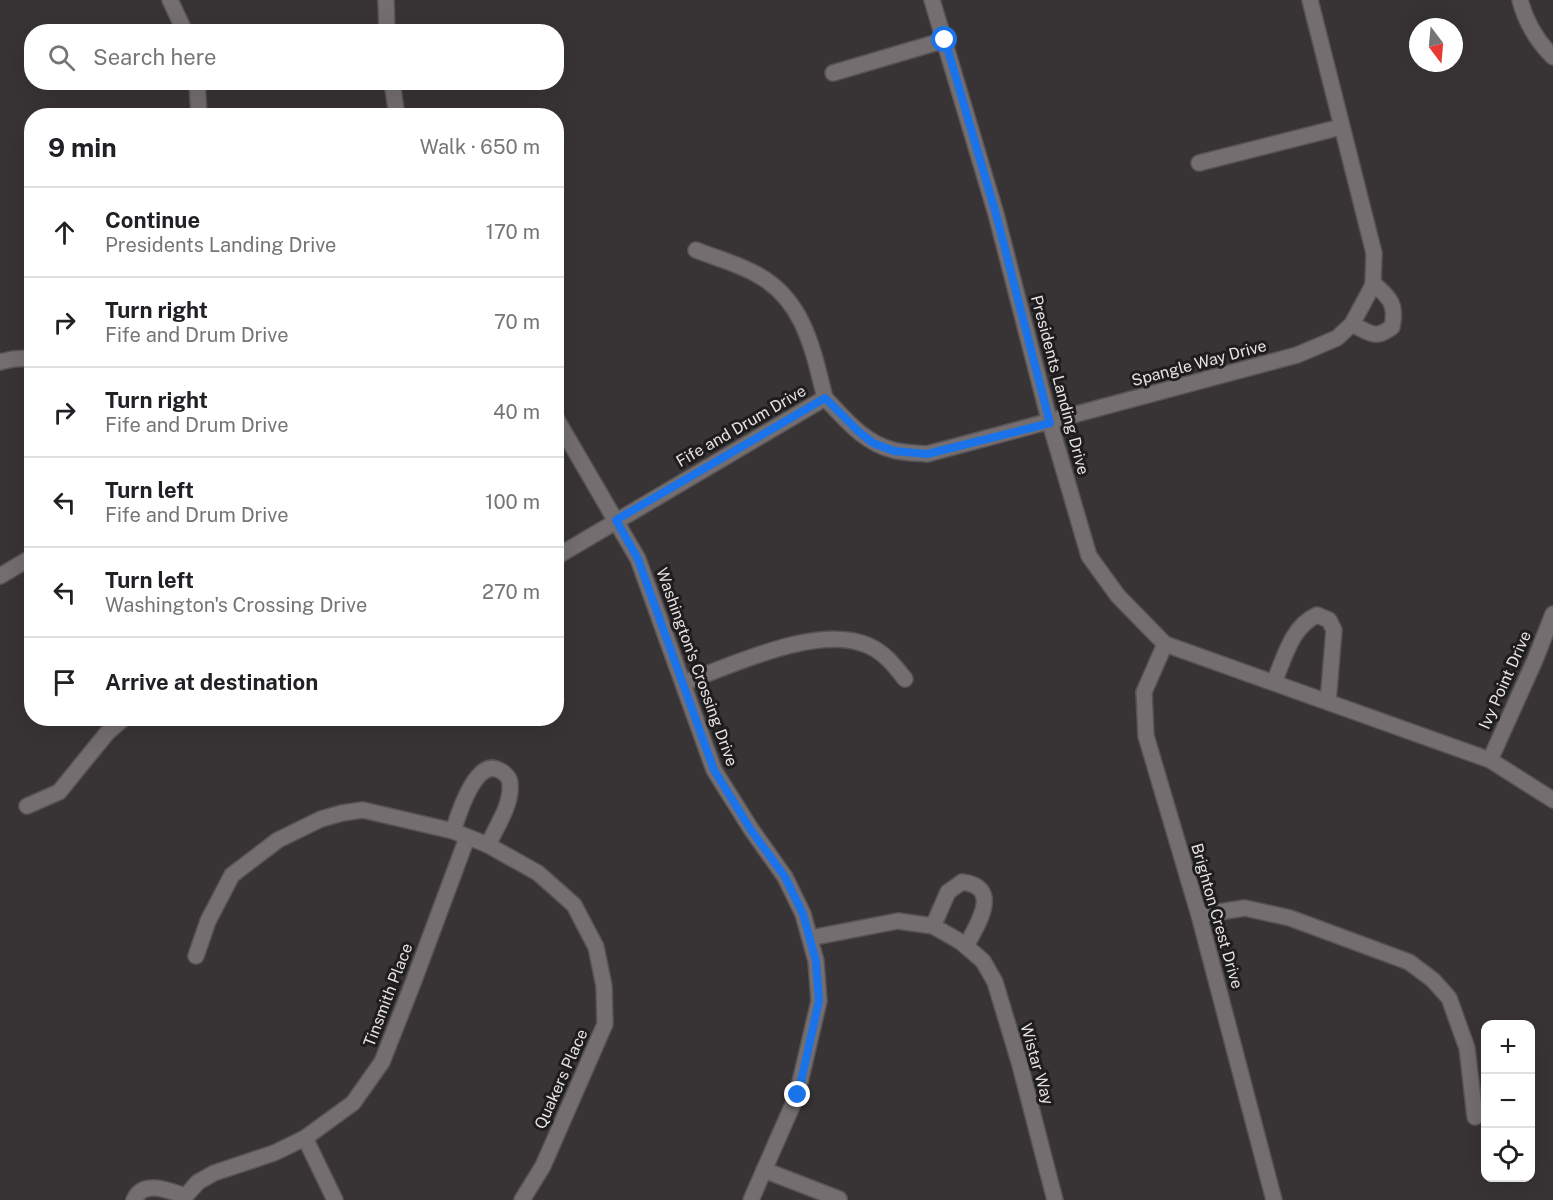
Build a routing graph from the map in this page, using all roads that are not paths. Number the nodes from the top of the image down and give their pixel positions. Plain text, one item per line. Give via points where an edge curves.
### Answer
1 (170, 0) edge
2 (386, 0) edge
3 (932, 0) edge
4 (1310, 0) edge
5 (1520, 0) edge
6 (181, 24) edge
7 (387, 24) edge
8 (945, 40) junction
9 (1553, 57) edge
10 (833, 73) dead end
11 (197, 90) edge
12 (393, 90) edge
13 (199, 108) edge
14 (396, 108) edge
15 (1341, 127) junction
16 (1199, 163) dead end
17 (696, 250) dead end
18 (1374, 284) junction
19 (1352, 324) junction
20 (24, 358) edge
21 (0, 362) edge
22 (825, 398) junction
23 (1050, 423) junction
24 (564, 432) edge
25 (616, 520) junction
26 (564, 552) edge
27 (24, 562) edge
28 (0, 576) edge
29 (1553, 614) edge
30 (1165, 644) junction
31 (905, 679) dead end
32 (683, 682) junction
33 (1274, 682) junction
34 (1328, 702) junction
35 (115, 726) edge
36 (1490, 760) junction
37 (1553, 800) edge
38 (27, 806) dead end
39 (453, 831) junction
40 (467, 838) junction
41 (488, 845) junction
42 (1199, 915) junction
43 (933, 926) junction
44 (810, 938) junction
45 (966, 946) junction
46 (196, 956) dead end
47 (1475, 1117) dead end
48 (305, 1138) junction
49 (764, 1170) junction
50 (183, 1198) edge
51 (839, 1199) edge
52 (135, 1200) edge
53 (335, 1200) edge
54 (522, 1200) edge
55 (751, 1200) edge
56 (1055, 1200) edge
57 (1275, 1200) edge

1 - 6 street
2 - 7 street
3 - 8 street, Presidents Landing Drive
4 - 15 street, Spangle Way Drive
5 - 9 street via 1531,31
8 - 10 street
8 - 23 street, Presidents Landing Drive via 996,214
11 - 13 street
12 - 14 street
15 - 16 street
15 - 18 street, Spangle Way Drive via 1374,253
17 - 22 street via 757,274 786,295 809,337
18 - 19 street, Spangle Way Drive
18 - 19 street via 1390,298 1395,313 1392,327 1372,335
19 - 23 street, Spangle Way Drive via 1337,338 1298,355
20 - 21 street
22 - 23 street, Fife and Drum Drive via 873,443 894,451 927,454
22 - 25 street, Fife and Drum Drive
23 - 30 street, Presidents Landing Drive via 1089,556 1118,596
24 - 25 street, Washington's Crossing Drive
25 - 26 street, Fife and Drum Drive
25 - 32 street, Washington's Crossing Drive via 638,559
27 - 28 street
29 - 36 street, Ivy Point Drive
30 - 33 street, Presidents Landing Drive
30 - 42 street, Brighton Crest Drive via 1144,693 1146,736
31 - 32 street via 888,658 867,645 842,639 816,639
32 - 44 street, Washington's Crossing Drive via 714,770 785,877
33 - 34 street, Presidents Landing Drive
33 - 34 street via 1296,632 1306,620 1317,615 1329,620 1334,630
34 - 36 street, Presidents Landing Drive
35 - 38 street via 59,792
36 - 37 street, Presidents Landing Drive
39 - 40 street, Quakers Place
39 - 41 street via 476,778 487,769 497,769 510,783 508,803
39 - 46 street, Quakers Place via 363,810 321,819 278,840 232,875 208,921
40 - 41 street, Quakers Place
40 - 48 street, Tinsmith Place via 381,1062 353,1103
41 - 54 street, Quakers Place via 538,873 574,905 596,947 604,986 605,1024 543,1166
42 - 47 street via 1245,908 1290,918 1409,962 1449,998 1467,1048
42 - 57 street, Brighton Crest Drive
43 - 44 street, Wistar Way via 898,921
43 - 45 street, Wistar Way
43 - 45 street via 948,892 962,882 973,884 983,894 986,906
44 - 49 street, Washington's Crossing Drive via 819,1001 798,1095
45 - 56 street, Wistar Way via 983,961 995,982
48 - 50 street, Tinsmith Place via 214,1173 198,1182
48 - 53 street
49 - 51 street
49 - 55 street, Washington's Crossing Drive
50 - 52 street via 162,1188 147,1189 137,1194

